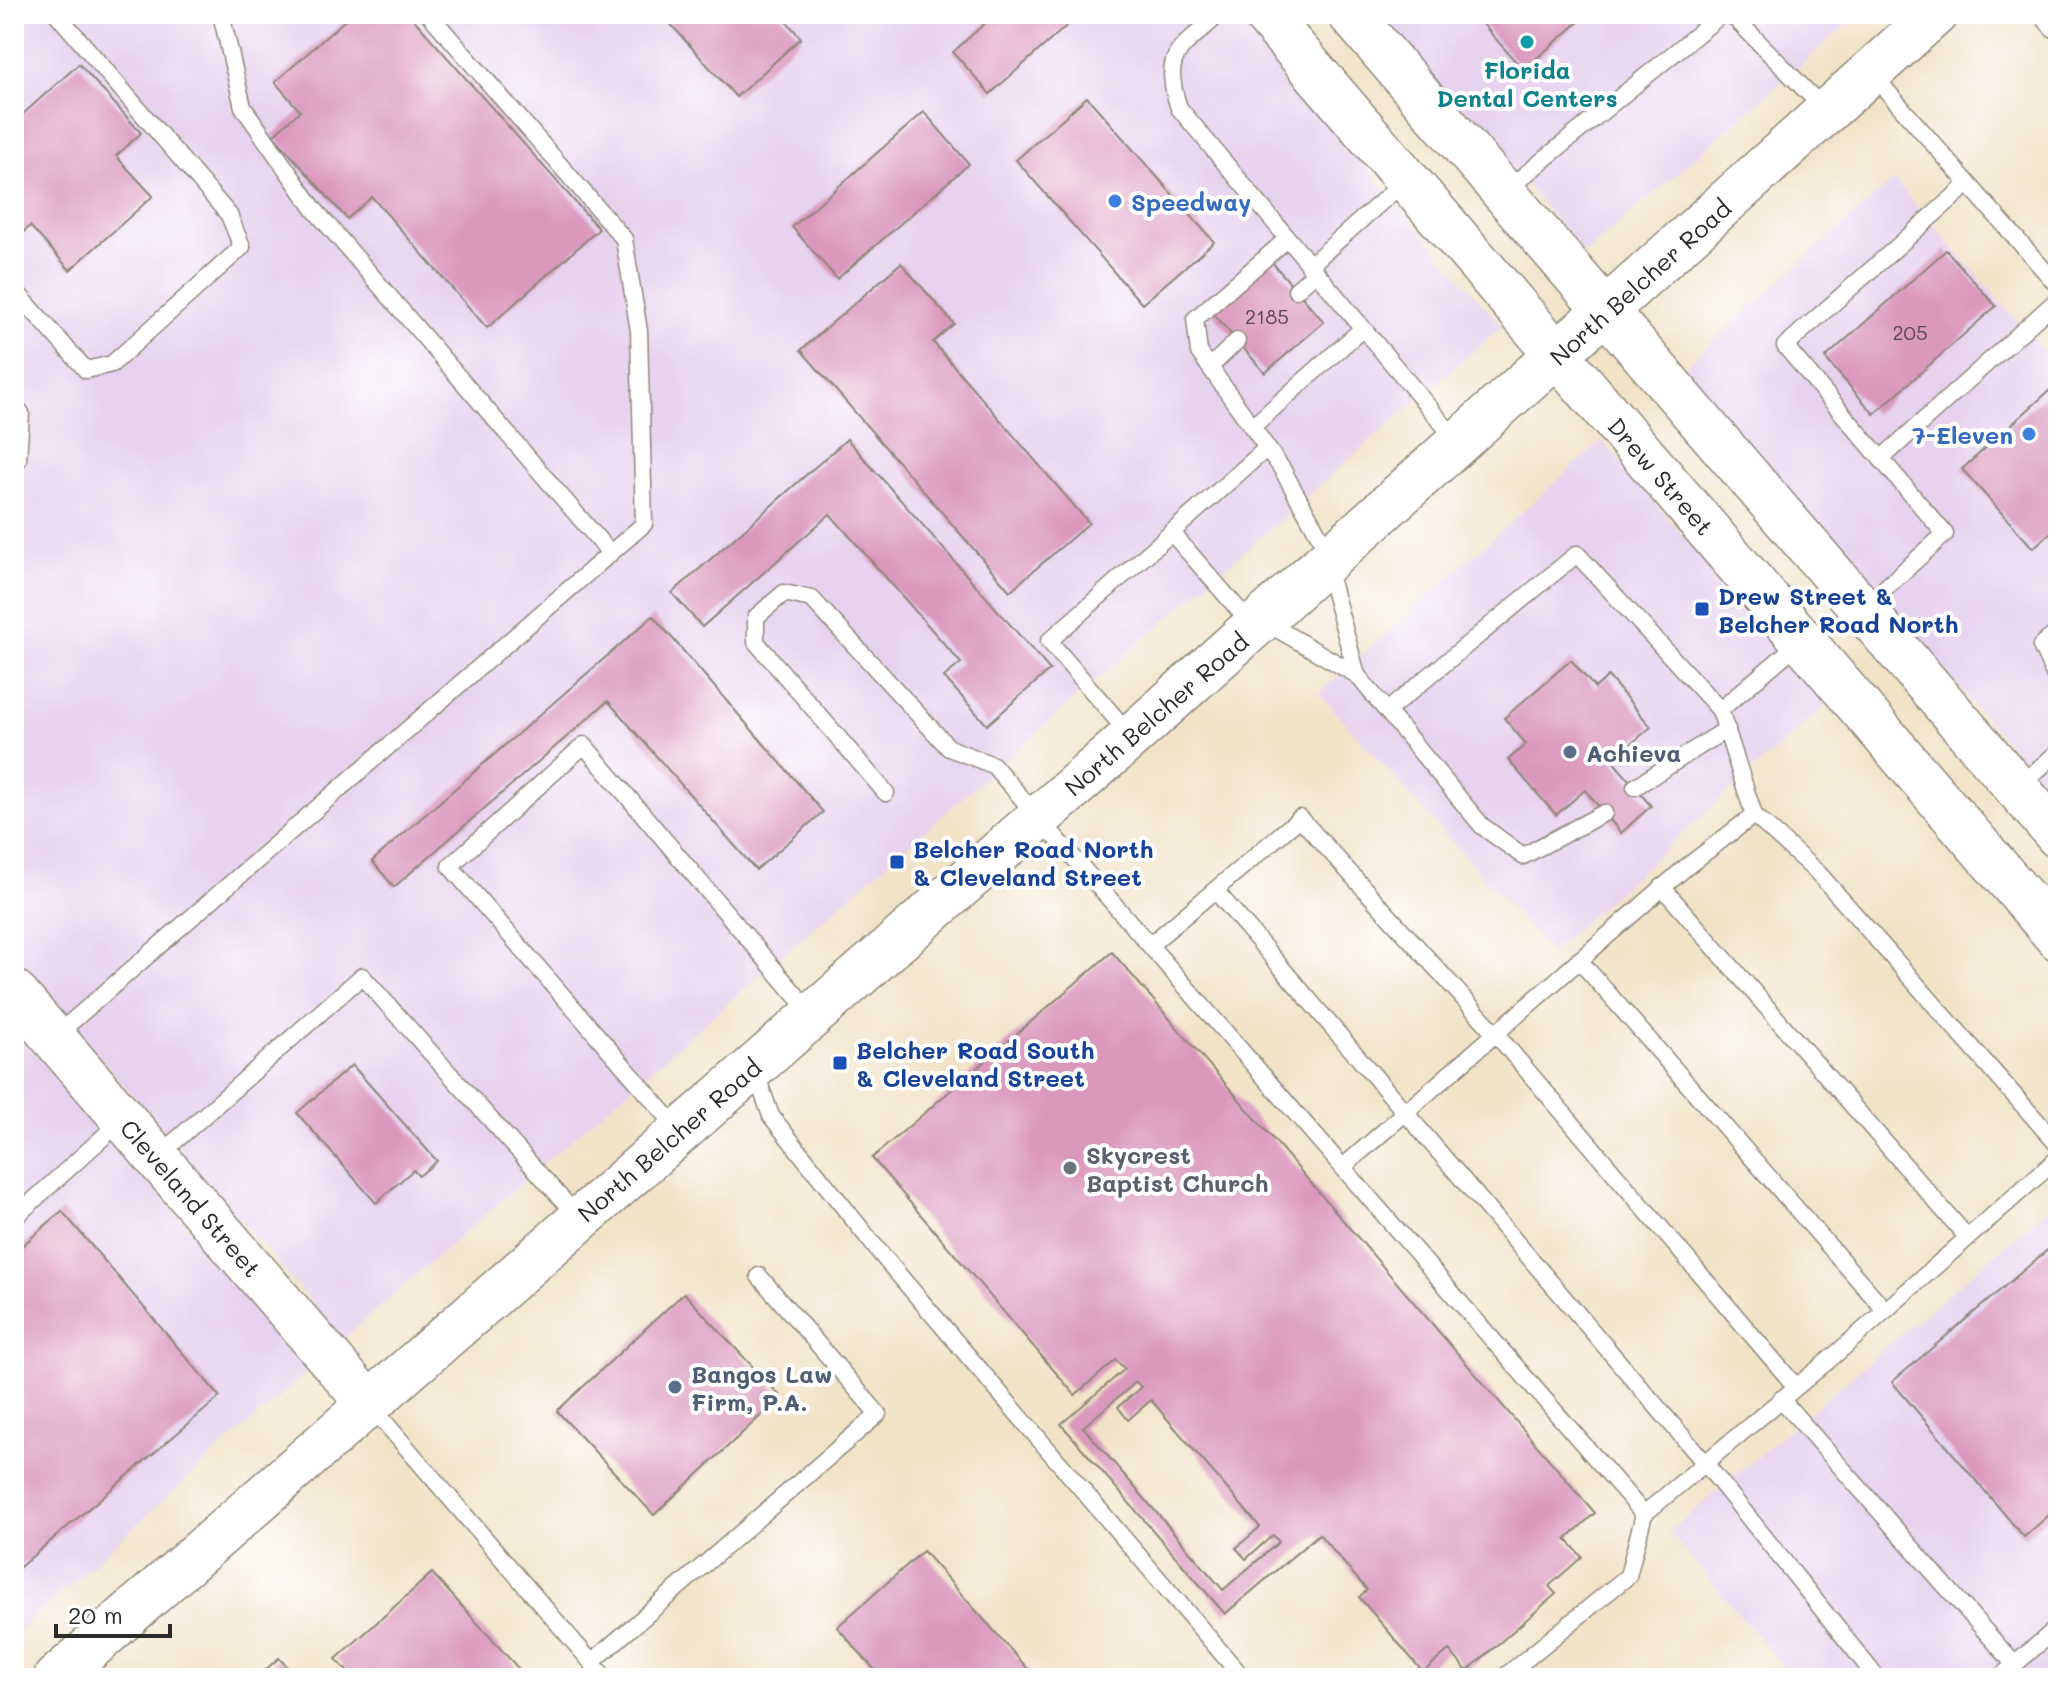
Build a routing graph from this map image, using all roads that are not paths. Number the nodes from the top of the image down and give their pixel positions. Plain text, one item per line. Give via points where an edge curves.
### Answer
1 (57, 14) edge
2 (221, 14) edge
3 (429, 14) edge
4 (1219, 14) edge
5 (1265, 14) edge
6 (1350, 14) edge
7 (1722, 14) edge
8 (1731, 14) edge
9 (2051, 14) edge
10 (1933, 15) edge
11 (2058, 22) edge
12 (1871, 73) junction
13 (1827, 112) junction
14 (1406, 180) junction
15 (1968, 184) junction
16 (1503, 193) junction
17 (1286, 240) junction
18 (1312, 270) junction
19 (2058, 286) edge
20 (14, 289) edge
21 (1296, 290) dead end
22 (2058, 299) edge
23 (1606, 313) junction
24 (1362, 329) junction
25 (1237, 341) dead end
26 (1558, 356) junction
27 (1210, 367) junction
28 (14, 405) edge
29 (1252, 427) junction
30 (1460, 444) junction
31 (1267, 448) junction
32 (1881, 459) junction
33 (14, 463) edge
34 (1172, 533) junction
35 (610, 553) junction
36 (1329, 561) junction
37 (1862, 609) junction
38 (1258, 624) junction
39 (2058, 631) edge
40 (1802, 640) junction
41 (1357, 675) junction
42 (2058, 682) edge
43 (1720, 710) junction
44 (1387, 711) junction
45 (1727, 729) junction
46 (1131, 737) junction
47 (2058, 752) edge
48 (1635, 787) dead end
49 (2017, 788) junction
50 (886, 793) dead end
51 (1604, 813) dead end
52 (1754, 815) junction
53 (1039, 817) junction
54 (2058, 836) edge
55 (1662, 887) junction
56 (1215, 890) junction
57 (2058, 938) edge
58 (1150, 945) junction
59 (1579, 960) junction
60 (14, 992) edge
61 (813, 1015) junction
62 (1496, 1034) junction
63 (53, 1038) junction
64 (753, 1066) junction
65 (1405, 1113) junction
66 (123, 1119) junction
67 (680, 1131) junction
68 (2058, 1145) edge
69 (157, 1157) junction
70 (2058, 1158) edge
71 (1343, 1167) junction
72 (14, 1218) edge
73 (579, 1218) junction
74 (1967, 1237) junction
75 (759, 1276) dead end
76 (1885, 1310) junction
77 (1796, 1387) junction
78 (1781, 1399) junction
79 (368, 1403) junction
80 (1705, 1463) junction
81 (1644, 1514) junction
82 (2058, 1627) edge
83 (592, 1662) junction
84 (2015, 1665) junction
85 (56, 1678) edge
86 (605, 1678) edge
87 (1243, 1678) edge
88 (1503, 1678) edge
89 (1877, 1678) edge
90 (1999, 1678) edge

1 - 20 lane via 229,215 242,247 112,364 86,370
2 - 35 lane via 243,107 314,209
3 - 35 lane via 624,239 639,331 644,524
4 - 17 lane via 1176,53 1169,78 1189,124
5 - 14 main road, Drew Street
6 - 16 main road
7 - 16 lane
8 - 13 lane
9 - 11 street
10 - 12 main road, North Belcher Road
12 - 13 main road, North Belcher Road
12 - 15 lane
13 - 23 main road, North Belcher Road
14 - 18 lane
14 - 26 main road, Drew Street
15 - 19 lane
15 - 32 lane via 1785,346
16 - 23 main road
17 - 18 lane
17 - 27 lane via 1195,319 1199,352
18 - 21 lane
18 - 24 lane
22 - 32 lane
23 - 26 main road, North Belcher Road
23 - 37 main road
24 - 29 lane
24 - 30 lane
25 - 27 lane
26 - 30 main road, North Belcher Road
26 - 40 main road, Drew Street
27 - 29 lane
28 - 33 lane via 21,413
29 - 31 lane
30 - 36 main road, North Belcher Road
31 - 34 lane
31 - 36 lane
32 - 37 lane via 1945,534
34 - 38 lane
34 - 46 lane via 1049,641
35 - 63 lane
36 - 38 main road, North Belcher Road
36 - 41 lane
37 - 49 main road
38 - 41 lane
38 - 46 main road, North Belcher Road
39 - 42 lane via 2041,646
40 - 43 lane
40 - 57 main road, Drew Street
41 - 44 lane
43 - 44 lane via 1577,554
43 - 45 lane
44 - 51 lane via 1482,826 1523,856
45 - 48 lane
45 - 52 lane
46 - 53 main road, North Belcher Road
47 - 49 lane
49 - 54 main road
50 - 53 lane via 756,642 756,617 784,593 812,599 949,748 993,765
52 - 55 lane
52 - 68 lane via 1820,875
53 - 58 lane
53 - 61 main road, North Belcher Road
55 - 59 lane
55 - 74 lane
56 - 58 lane
56 - 62 lane via 1300,818
56 - 65 lane
58 - 71 lane
59 - 62 lane
59 - 76 lane
60 - 63 main road, Cleveland Street
61 - 64 main road, North Belcher Road
61 - 67 lane via 584,745 450,866
62 - 65 lane
62 - 77 lane
63 - 66 main road, Cleveland Street
64 - 67 main road, North Belcher Road
64 - 87 lane via 771,1116 872,1243
65 - 71 lane
65 - 80 lane
66 - 69 main road, Cleveland Street
66 - 72 lane
67 - 73 main road, North Belcher Road
69 - 73 lane via 362,976
69 - 79 main road, Cleveland Street
70 - 74 lane
71 - 81 lane
73 - 79 main road, North Belcher Road
74 - 76 lane
75 - 83 lane via 878,1414
76 - 77 lane
77 - 78 lane
78 - 80 lane
78 - 84 lane
79 - 83 lane
79 - 85 main road, North Belcher Road
80 - 81 lane
80 - 89 lane
81 - 88 lane via 1628,1576
82 - 84 lane
83 - 86 lane
84 - 90 lane

